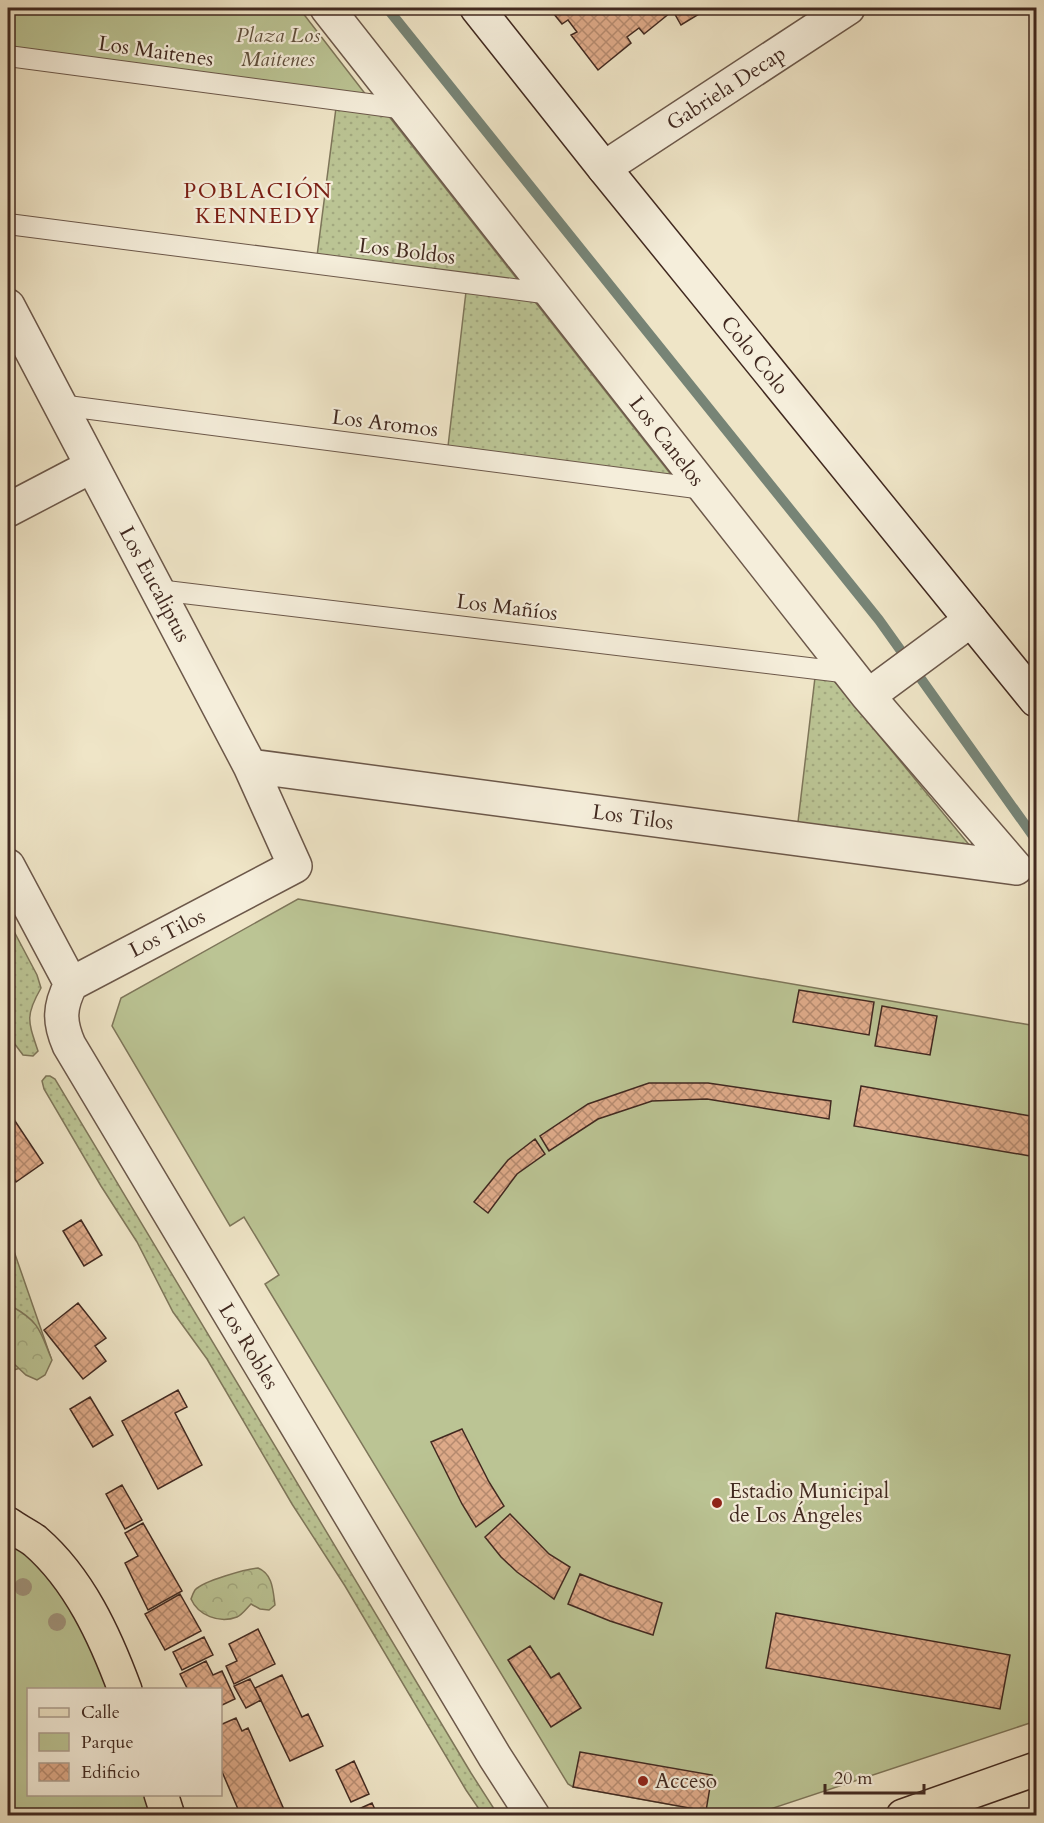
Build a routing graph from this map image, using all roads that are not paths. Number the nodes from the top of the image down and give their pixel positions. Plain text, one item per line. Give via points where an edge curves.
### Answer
1 (327, 8) edge
2 (477, 8) edge
3 (848, 8) edge
4 (8, 56) edge
5 (406, 109) junction
6 (604, 168) junction
7 (8, 224) edge
8 (551, 294) junction
9 (8, 306) edge
10 (60, 405) junction
11 (93, 466) junction
12 (704, 489) junction
13 (8, 510) edge
14 (158, 590) junction
15 (958, 629) junction
16 (859, 685) junction
17 (1036, 700) edge
18 (250, 766) junction
19 (8, 866) edge
20 (295, 866) joint
21 (1016, 868) joint
22 (71, 984) junction
23 (8, 1524) edge
24 (125, 1688) edge
25 (1036, 1769) edge
26 (162, 1796) edge
27 (168, 1815) edge
28 (533, 1815) edge
29 (903, 1815) edge

1 - 5 street, Los Canelos
2 - 6 street, Colo Colo
3 - 6 street, Gabriela Decap
4 - 5 lane, Los Maitenes
5 - 8 street, Los Canelos
6 - 15 street, Colo Colo
7 - 8 lane, Los Boldos
8 - 12 street, Los Canelos
9 - 10 street, Los Eucaliptus
10 - 11 street, Los Eucaliptus
10 - 12 lane, Los Aromos
11 - 13 street
11 - 14 street, Los Eucaliptus
12 - 16 street, Los Canelos
14 - 16 lane, Los Mañíos
14 - 18 street, Los Eucaliptus
15 - 16 street via 904,670
15 - 17 street, Colo Colo
16 - 21 street, Los Canelos
18 - 20 street, Los Eucaliptus
18 - 21 street, Los Tilos
19 - 22 street
20 - 22 street, Los Tilos
22 - 28 street, Los Robles via 64,996 60,1023 69,1046
23 - 24 main road via 34,1541 64,1572 109,1646
25 - 29 main road
26 - 27 main road

